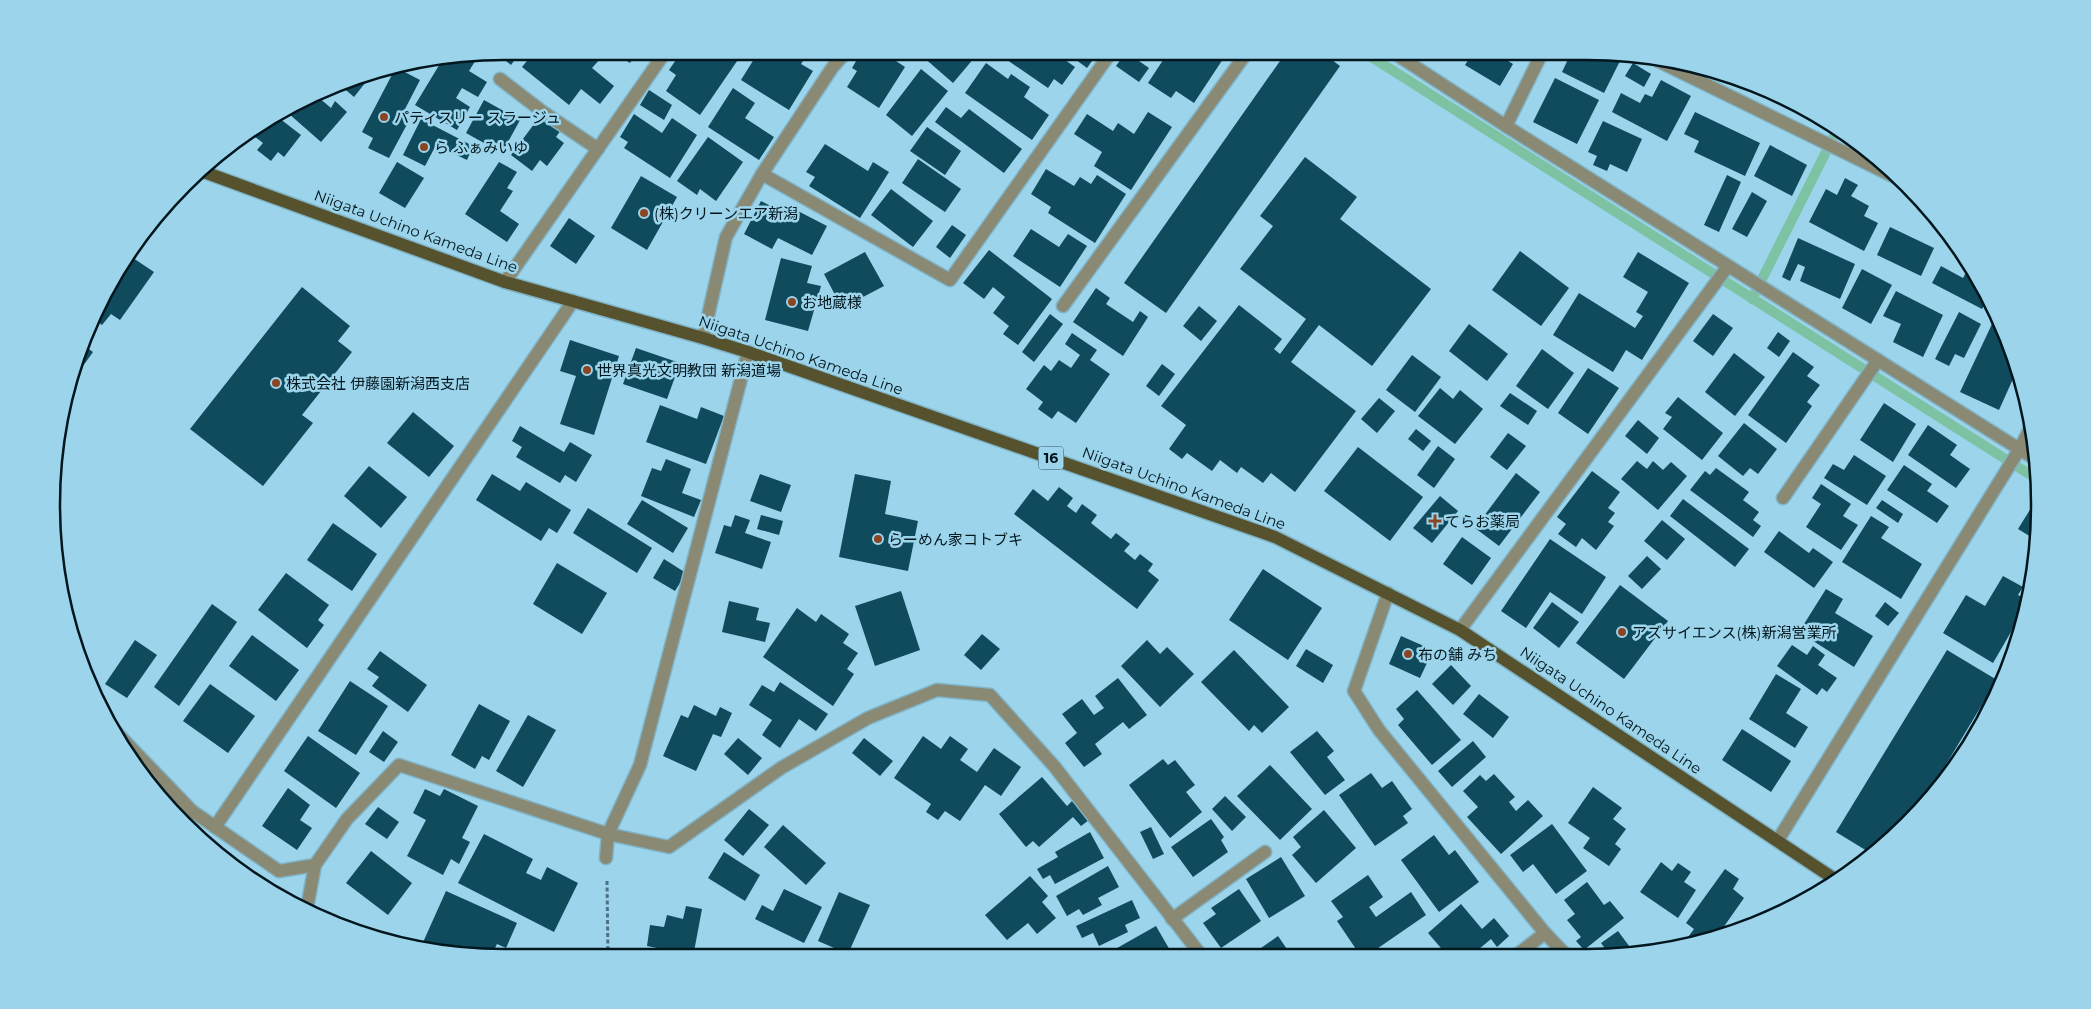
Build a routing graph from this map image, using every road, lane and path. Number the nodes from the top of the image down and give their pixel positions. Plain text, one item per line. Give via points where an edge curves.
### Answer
1 (660, 60) edge
2 (839, 60) edge
3 (1106, 60) edge
4 (1241, 60) edge
5 (1405, 60) edge
6 (1539, 60) edge
7 (1676, 70) edge
8 (500, 79) dead end
9 (1506, 126) junction
10 (598, 148) junction
11 (1879, 169) edge
12 (208, 173) edge
13 (762, 174) junction
14 (1728, 266) junction
15 (504, 282) junction
16 (573, 301) junction
17 (1063, 306) dead end
18 (703, 338) junction
19 (748, 352) junction
20 (1878, 360) junction
21 (2026, 438) edge
22 (2020, 450) junction
23 (2028, 455) edge
24 (1783, 498) dead end
25 (1388, 593) junction
26 (1460, 630) junction
27 (137, 754) edge
28 (192, 811) junction
29 (188, 816) edge
30 (215, 827) junction
31 (608, 834) junction
32 (1778, 840) junction
33 (1265, 852) dead end
34 (606, 858) joint
35 (314, 865) junction
36 (1830, 876) edge
37 (308, 903) edge
38 (1172, 919) junction
39 (1545, 933) junction
40 (608, 949) edge
41 (1193, 949) edge
42 (1524, 949) edge
43 (1560, 949) edge

1 - 10 street
2 - 13 street
3 - 13 street via 950,280
4 - 17 street
5 - 9 street
6 - 9 street
7 - 11 street
8 - 10 street
9 - 14 street
10 - 15 street
12 - 15 main road, Niigata Uchino Kameda Line / 16
13 - 18 street via 726,237
14 - 20 street
14 - 26 street
15 - 16 main road, Niigata Uchino Kameda Line / 16
16 - 18 main road, Niigata Uchino Kameda Line / 16
16 - 30 street
18 - 19 main road, Niigata Uchino Kameda Line / 16
19 - 25 main road, Niigata Uchino Kameda Line / 16 via 1275,537
19 - 31 street via 640,765
20 - 22 street
20 - 24 street
21 - 22 street
22 - 23 street
22 - 32 street
25 - 26 main road, Niigata Uchino Kameda Line / 16
25 - 39 street via 1354,691 1378,730
26 - 32 main road, Niigata Uchino Kameda Line / 16
27 - 28 street
28 - 29 street
28 - 30 street
30 - 35 street via 279,871
31 - 34 street
31 - 35 street via 399,765 347,820
31 - 38 street via 669,847 781,768 868,718 937,690 990,695 1054,766
32 - 36 main road, Niigata Uchino Kameda Line / 16
33 - 38 street
34 - 40 path
35 - 37 street
38 - 41 street
39 - 42 street
39 - 43 street

